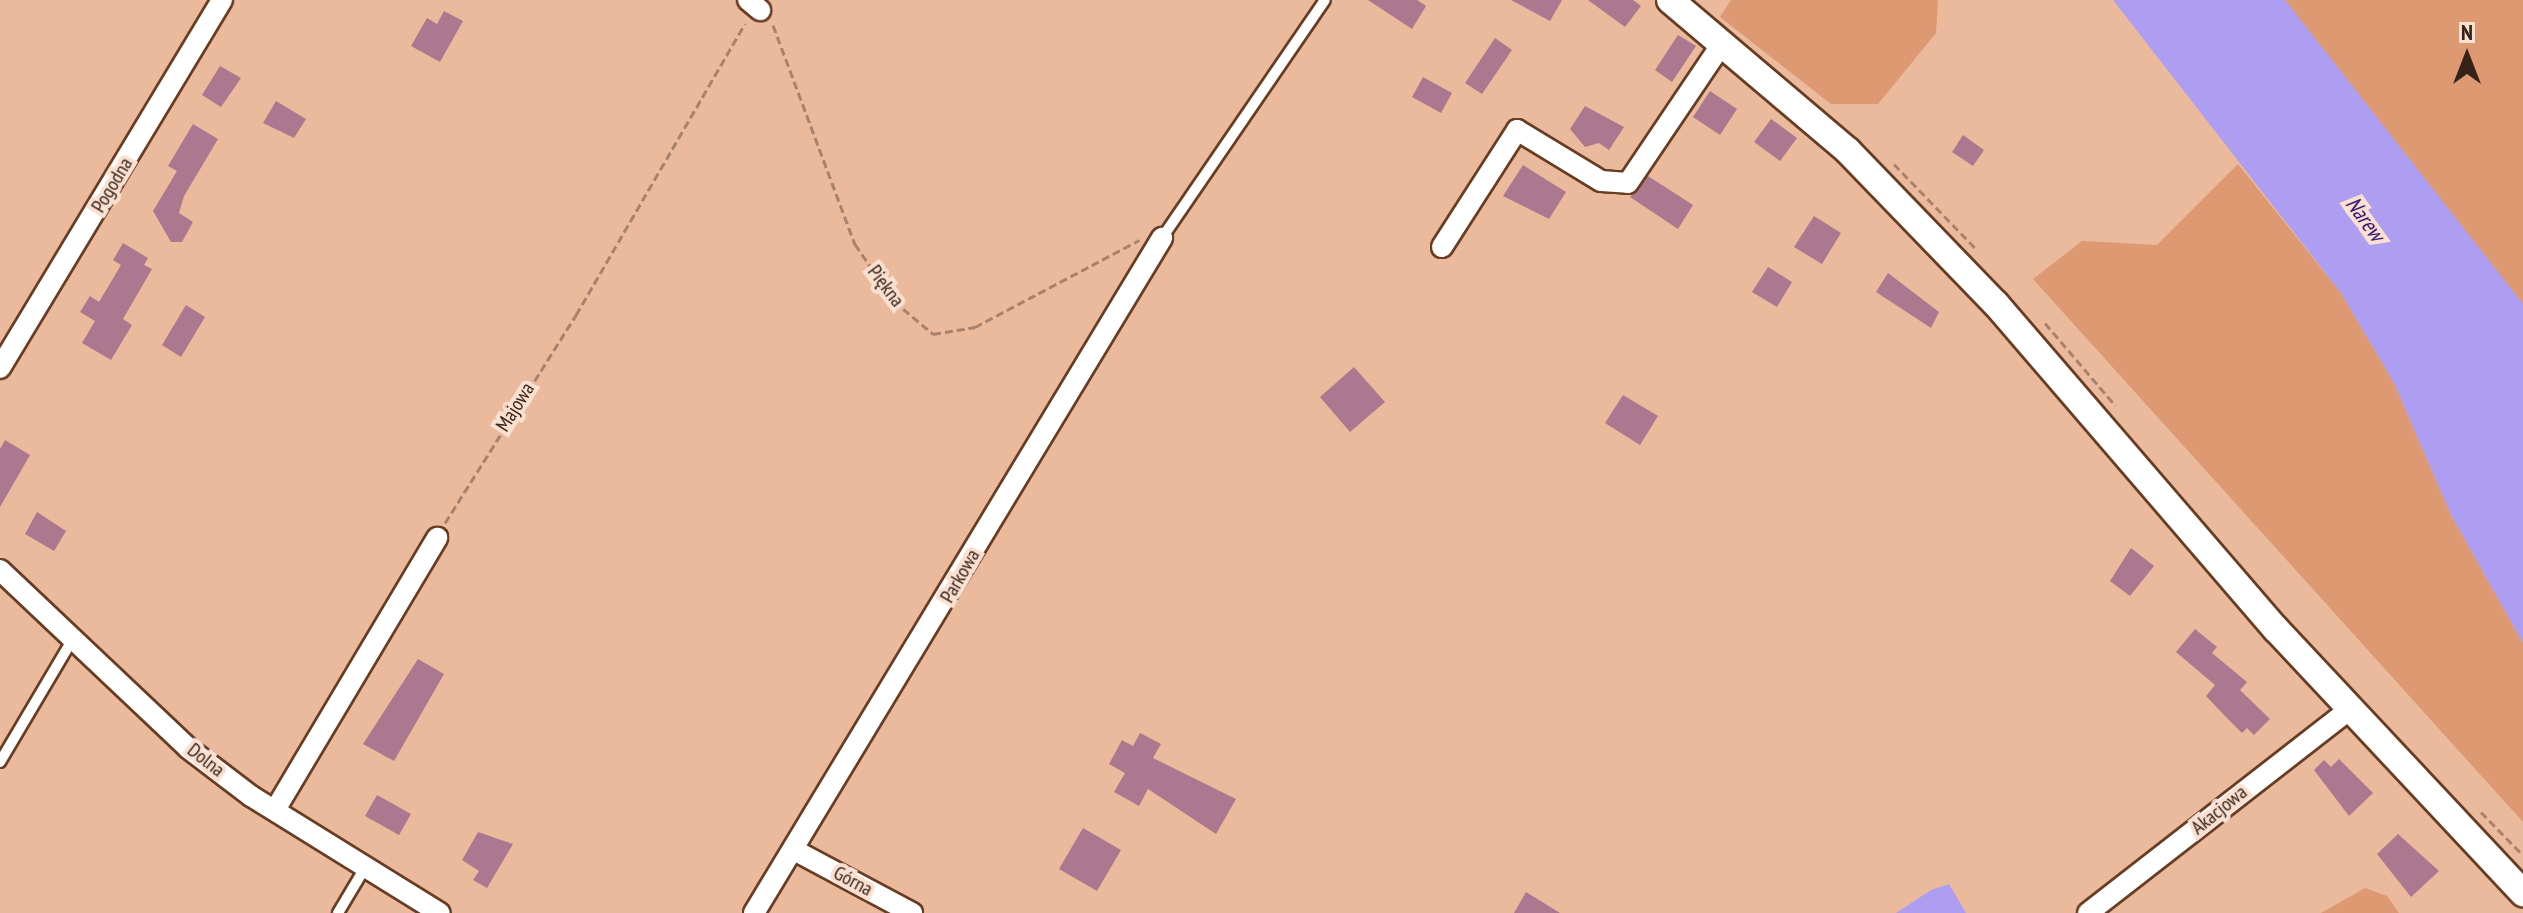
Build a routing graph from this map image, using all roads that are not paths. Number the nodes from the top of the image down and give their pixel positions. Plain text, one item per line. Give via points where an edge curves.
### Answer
1 (222, 0) edge
2 (1325, 0) edge
3 (1670, 0) edge
4 (1723, 42) junction
5 (1162, 238) joint
6 (1442, 247) dead end
7 (0, 368) edge
8 (437, 538) road end
9 (0, 570) edge
10 (74, 637) junction
11 (2351, 708) junction
12 (0, 762) edge
13 (275, 810) junction
14 (794, 850) junction
15 (366, 866) junction
16 (2523, 893) edge
17 (338, 913) edge
18 (440, 913) edge
19 (754, 913) edge
20 (912, 913) edge
21 (2088, 913) edge

1 - 7 street, Pogodna
2 - 5 lane
3 - 4 street
4 - 6 street via 1628,183 1601,181 1517,130
4 - 11 street via 1848,151 1996,304
5 - 14 street, Parkowa
8 - 13 street
9 - 10 street, Dolna
10 - 12 lane
10 - 13 street, Dolna via 188,748
11 - 16 street
11 - 21 street, Akacjowa
13 - 15 street, Dolna
14 - 19 street, Parkowa
14 - 20 street, Górna
15 - 17 lane
15 - 18 street, Dolna

